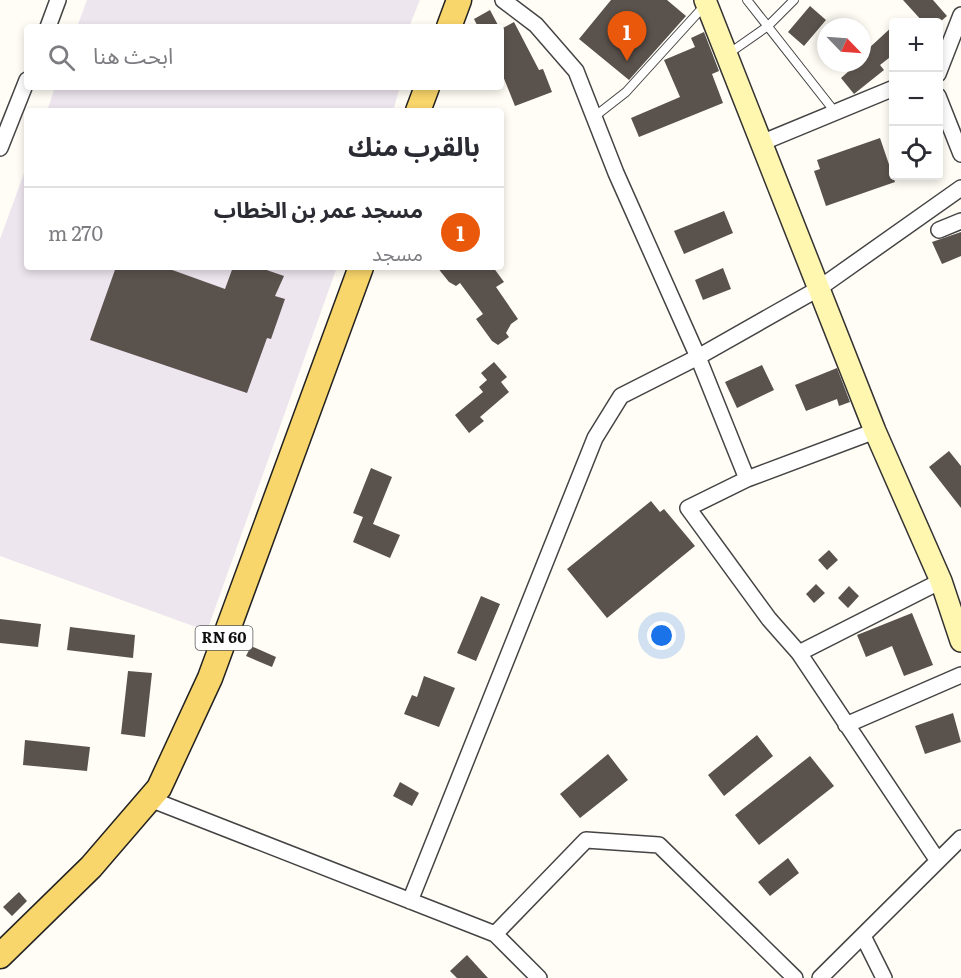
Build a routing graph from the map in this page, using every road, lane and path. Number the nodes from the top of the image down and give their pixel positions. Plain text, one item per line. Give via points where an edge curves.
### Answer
1 (58, 0) edge
2 (459, 0) edge
3 (503, 0) edge
4 (747, 0) edge
5 (794, 0) edge
6 (705, 2) edge
7 (961, 15) edge
8 (49, 24) edge
9 (450, 24) edge
10 (768, 26) junction
11 (726, 55) junction
12 (943, 61) edge
13 (24, 88) edge
14 (426, 90) edge
15 (889, 90) edge
16 (943, 107) edge
17 (419, 108) edge
18 (835, 112) junction
19 (594, 117) junction
20 (761, 143) junction
21 (0, 148) edge
22 (961, 154) edge
23 (961, 188) edge
24 (961, 221) edge
25 (939, 230) dead end
26 (360, 270) edge
27 (818, 289) junction
28 (698, 357) junction
29 (874, 431) junction
30 (747, 479) junction
31 (940, 581) junction
32 (961, 641) edge
33 (799, 653) junction
34 (961, 675) edge
35 (846, 725) junction
36 (150, 799) junction
37 (961, 838) edge
38 (938, 861) junction
39 (410, 901) junction
40 (495, 934) junction
41 (863, 936) junction
42 (0, 956) edge
43 (539, 978) edge
44 (795, 978) edge
45 (820, 978) edge
46 (884, 978) edge

1 - 8 street
2 - 9 main road
3 - 19 street via 536,25 576,71
4 - 10 lane
5 - 10 lane
6 - 11 main road
6 - 19 lane via 626,92
7 - 12 street
10 - 11 lane
10 - 18 lane
11 - 20 main road
13 - 21 street
14 - 17 main road
15 - 18 street
16 - 22 street
18 - 20 street
19 - 28 street
20 - 27 main road
23 - 27 street
24 - 25 street
26 - 36 main road, RN 60 via 210,678 159,788
27 - 28 street
27 - 29 main road
28 - 30 street
28 - 39 street via 621,396 595,438
29 - 30 street
29 - 31 main road
30 - 33 street via 688,508 769,619
31 - 32 main road
31 - 33 street
33 - 35 street
34 - 35 street
35 - 38 street
36 - 39 street
36 - 42 main road, RN 60 via 91,867
37 - 38 street
38 - 41 street
39 - 40 street
40 - 43 street
40 - 44 street via 586,840 659,845
41 - 45 street
41 - 46 street

